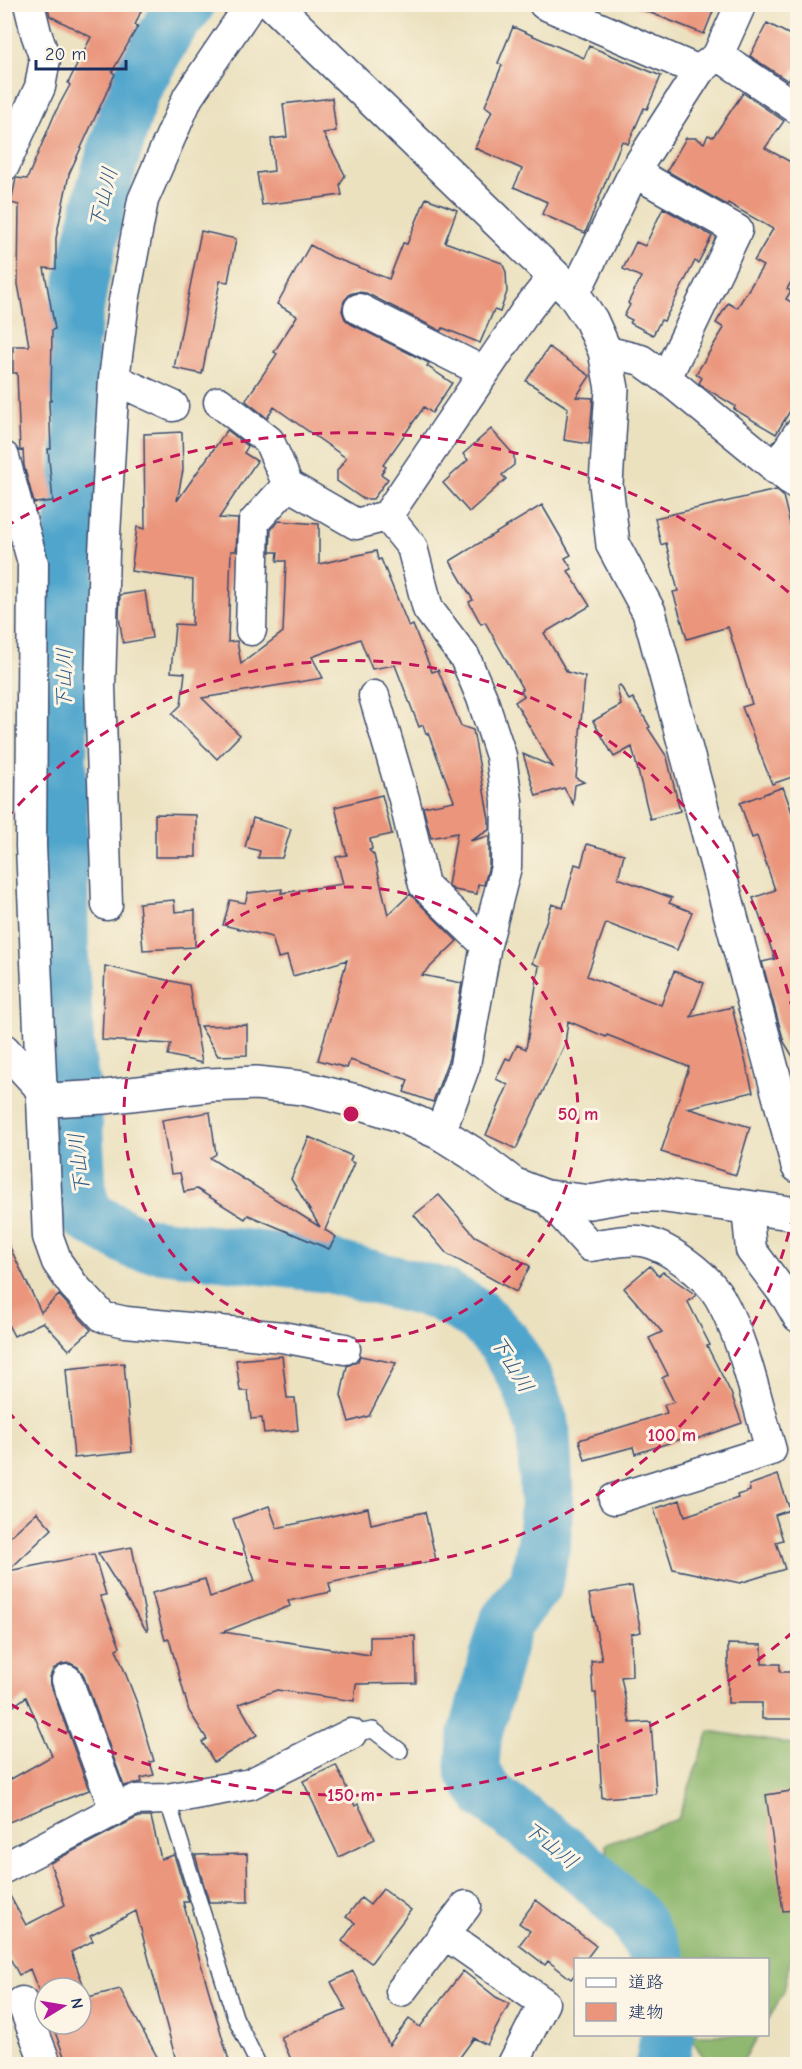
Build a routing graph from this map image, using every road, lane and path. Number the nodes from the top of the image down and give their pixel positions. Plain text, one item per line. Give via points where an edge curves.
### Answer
1 (29, 4) edge
2 (251, 4) edge
3 (273, 4) edge
4 (544, 4) edge
5 (741, 4) edge
6 (709, 63) junction
7 (798, 109) edge
8 (4, 166) edge
9 (634, 172) junction
10 (563, 286) junction
11 (358, 309) dead end
12 (605, 351) junction
13 (484, 372) junction
14 (666, 378) junction
15 (114, 379) junction
16 (219, 402) dead end
17 (173, 406) dead end
18 (798, 434) edge
19 (4, 458) edge
20 (786, 478) edge
21 (288, 485) junction
22 (387, 516) junction
23 (251, 630) dead end
24 (374, 696) dead end
25 (107, 905) dead end
26 (486, 945) junction
27 (4, 1050) edge
28 (46, 1094) junction
29 (440, 1133) junction
30 (798, 1166) edge
31 (546, 1197) junction
32 (747, 1208) junction
33 (798, 1214) edge
34 (798, 1317) edge
35 (345, 1350) dead end
36 (614, 1499) dead end
37 (67, 1680) dead end
38 (351, 1734) joint
39 (400, 1751) dead end
40 (167, 1799) junction
41 (116, 1810) junction
42 (4, 1868) edge
43 (466, 1906) dead end
44 (445, 1934) junction
45 (401, 1991) dead end
46 (22, 2002) dead end
47 (46, 2064) edge
48 (258, 2064) edge
49 (513, 2064) edge

1 - 8 street via 45,60 40,87
2 - 15 street via 188,97 143,200
3 - 10 street
4 - 6 street
5 - 6 street
6 - 7 street
6 - 9 street
9 - 10 street
9 - 14 street via 738,230
10 - 12 street via 591,320
10 - 13 street via 526,311
11 - 13 street
12 - 14 street via 641,360
12 - 30 street via 612,389 606,484 613,545 649,612
13 - 22 street
14 - 20 street
15 - 17 street
15 - 25 street via 99,686
16 - 21 street via 269,441
18 - 20 street
19 - 28 street via 33,563 31,846
21 - 22 street via 356,524
21 - 23 street via 254,522
22 - 26 street via 412,547 428,609 465,657 501,756 507,801 506,867
24 - 26 street via 424,885
26 - 29 street via 465,1065
27 - 28 street
28 - 29 street via 102,1097 256,1083 303,1088 356,1101
28 - 35 street via 48,1237 57,1262 103,1317 282,1337
29 - 31 street via 513,1184
31 - 32 street via 590,1202 657,1196
31 - 36 street via 590,1246 638,1241 660,1246 691,1266 719,1297 741,1350 771,1450
32 - 33 street
32 - 34 street via 751,1250
37 - 41 street
38 - 39 lane via 373,1730
38 - 40 street via 250,1784
40 - 41 street via 134,1800
40 - 48 lane via 235,2017
41 - 42 street
43 - 44 street
44 - 45 street
44 - 49 street via 544,2003
46 - 47 street

